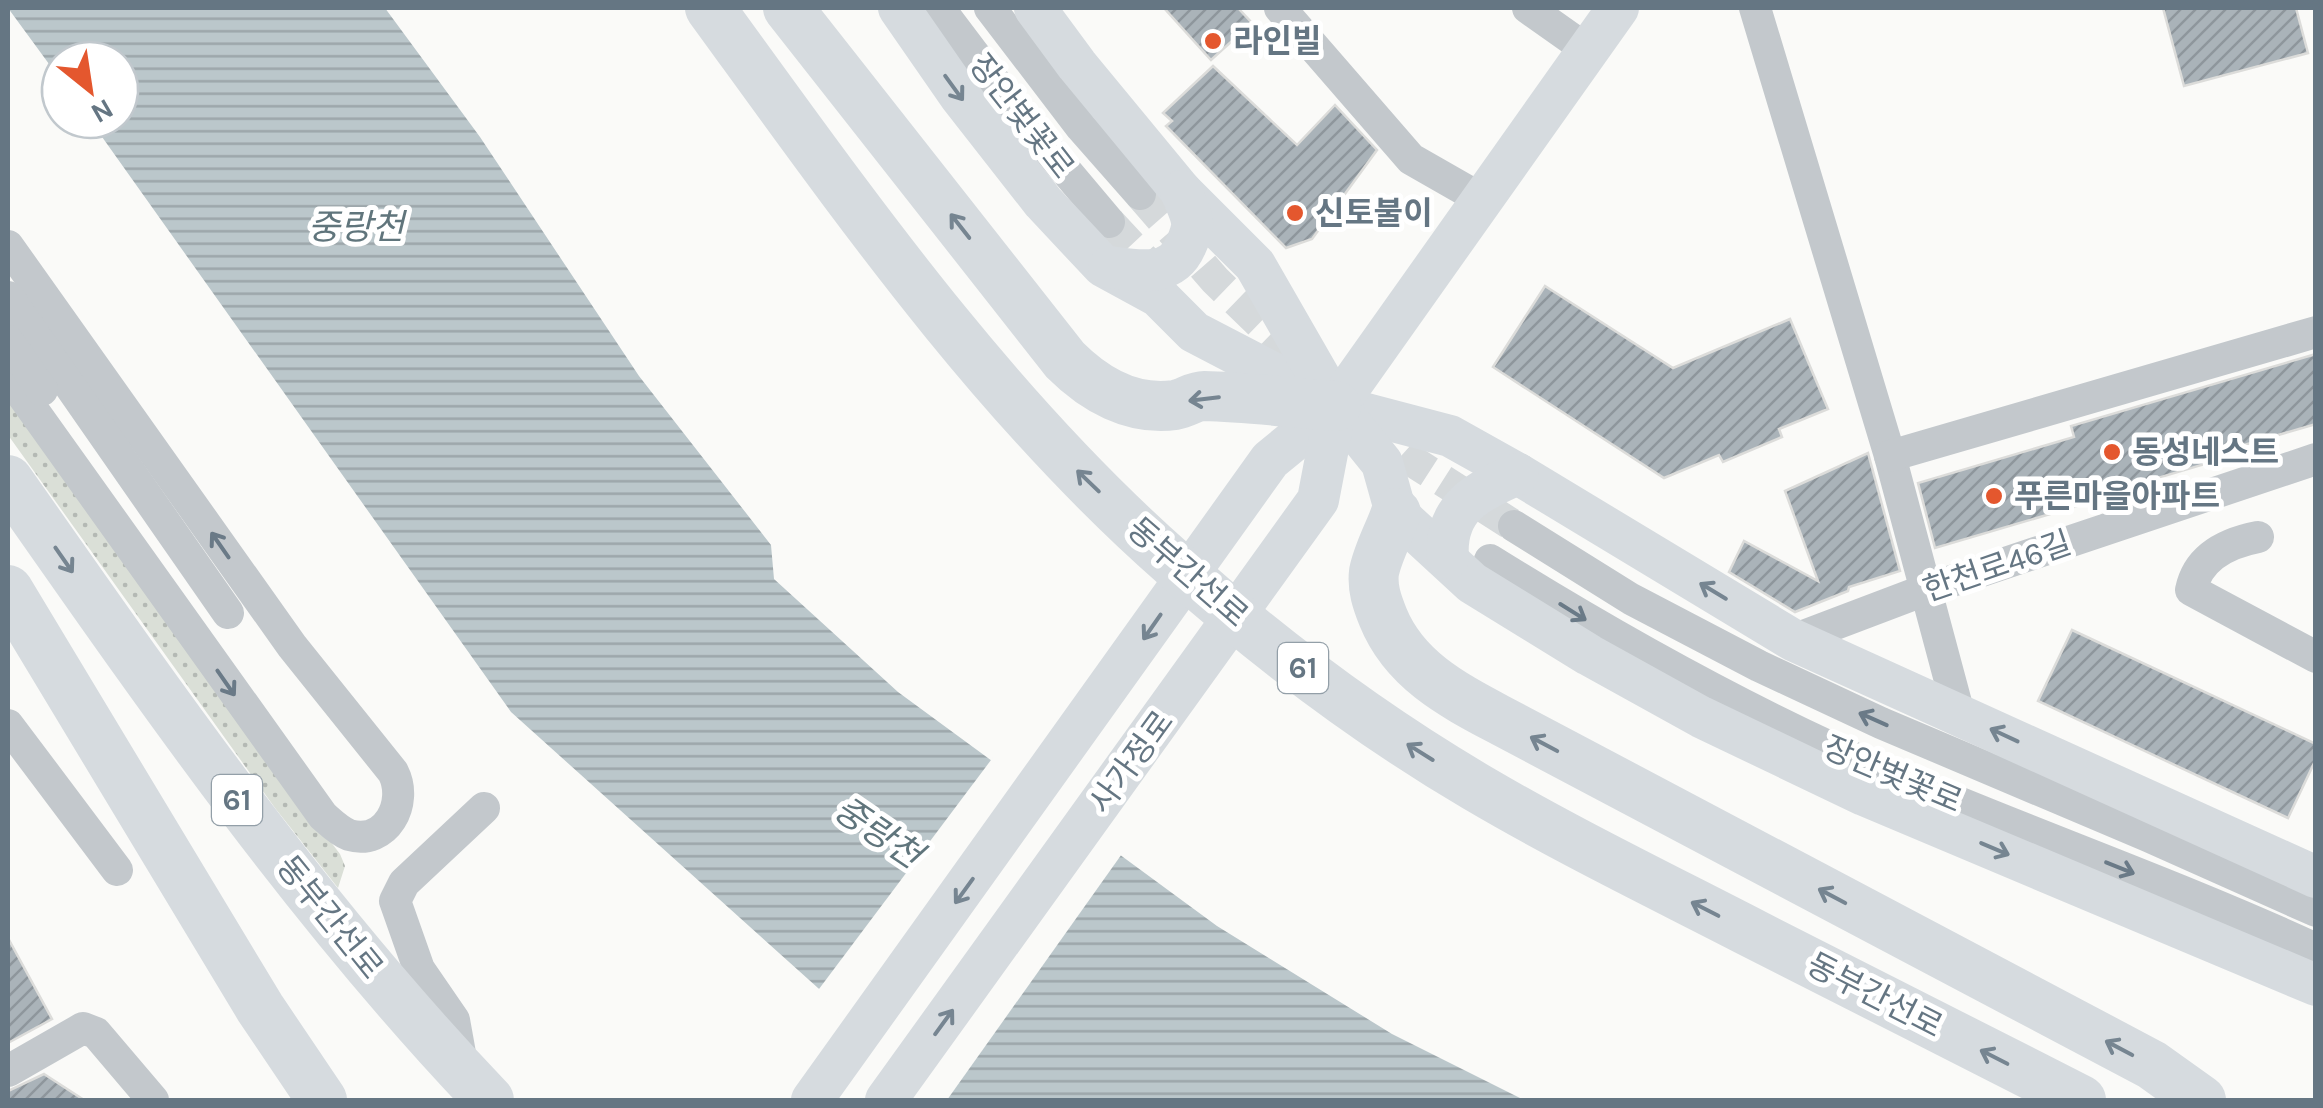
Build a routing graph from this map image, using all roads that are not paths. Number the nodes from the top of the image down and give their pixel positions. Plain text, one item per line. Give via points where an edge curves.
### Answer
1 (710, 8) edge
2 (788, 8) edge
3 (899, 8) edge
4 (939, 8) edge
5 (990, 8) edge
6 (1035, 8) edge
7 (1280, 8) edge
8 (1528, 8) edge
9 (1618, 8) edge
10 (1755, 8) edge
11 (1586, 49) junction
12 (1160, 192) junction
13 (1480, 199) junction
14 (1109, 222) tunnel mouth
15 (8, 246) edge
16 (1104, 266) junction
17 (8, 297) edge
18 (2316, 332) edge
19 (8, 340) edge
20 (8, 375) edge
21 (1336, 406) junction
22 (1890, 456) junction
23 (2316, 460) edge
24 (1518, 474) junction
25 (8, 480) edge
26 (1396, 512) junction
27 (1514, 526) tunnel mouth
28 (2258, 538) dead end
29 (145, 554) junction
30 (1448, 558) junction
31 (1490, 560) dead end
32 (8, 590) edge
33 (1925, 590) junction
34 (1793, 640) junction
35 (2316, 657) edge
36 (1958, 714) junction
37 (8, 725) edge
38 (484, 808) dead end
39 (117, 870) dead end
40 (2316, 877) edge
41 (2316, 911) edge
42 (2316, 949) edge
43 (2316, 985) edge
44 (8, 1071) edge
45 (476, 1086) edge
46 (153, 1100) edge
47 (322, 1100) edge
48 (812, 1100) edge
49 (886, 1100) edge
50 (2082, 1100) edge
51 (2201, 1100) edge

50 -> 1 highway, 동부간선로 / 61 via 1521,812 1389,732 1284,655 1146,538 959,342
21 -> 2 highway via 1198,396 1150,405 1106,394 1084,379
3 -> 16 main road via 1043,202
4 - 14 street, 장안벚꽃로
5 - 12 street, 장안벚꽃로 via 1069,113
6 - 12 main road
7 - 13 street via 1411,159
8 - 11 street
9 - 11 main road, 사가정로
10 - 22 street
11 - 13 main road, 사가정로
12 - 16 main road via 1192,222 1180,258 1165,269
12 - 21 main road via 1255,265
13 - 21 main road, 사가정로
29 -> 15 street via 323,816 362,836 390,820 400,795 392,772 292,646
16 - 21 main road via 1158,296 1194,332
17 - 29 street via 217,620
18 - 22 street
19 - 29 street
20 - 29 street
21 - 24 main road via 1450,436
21 - 26 main road via 1382,463
21 -> 48 main road, 사가정로 via 1270,460
49 -> 21 main road, 사가정로 via 1318,500
22 - 33 street
23 - 33 street, 한천로46길
24 - 30 main road via 1463,505 1447,534
34 -> 24 main road
25 -> 45 highway, 동부간선로 / 61 via 264,836
26 - 30 main road
51 -> 26 highway via 2152,1065 1429,678 1390,633 1374,588 1374,568
41 -> 27 street, 장안벚꽃로 via 1759,666 1630,599
28 - 35 street via 2210,557 2191,590
30 -> 43 main road via 1472,582 1701,717 1864,795
31 -> 42 street, 장안벚꽃로 via 1614,638 1811,738
32 - 47 highway
33 - 34 street, 한천로46길
33 - 36 street
34 - 36 main road
40 -> 36 main road
37 - 39 street
38 - 45 street via 404,883 395,901 420,969 454,1020
44 - 46 street via 89,1029

